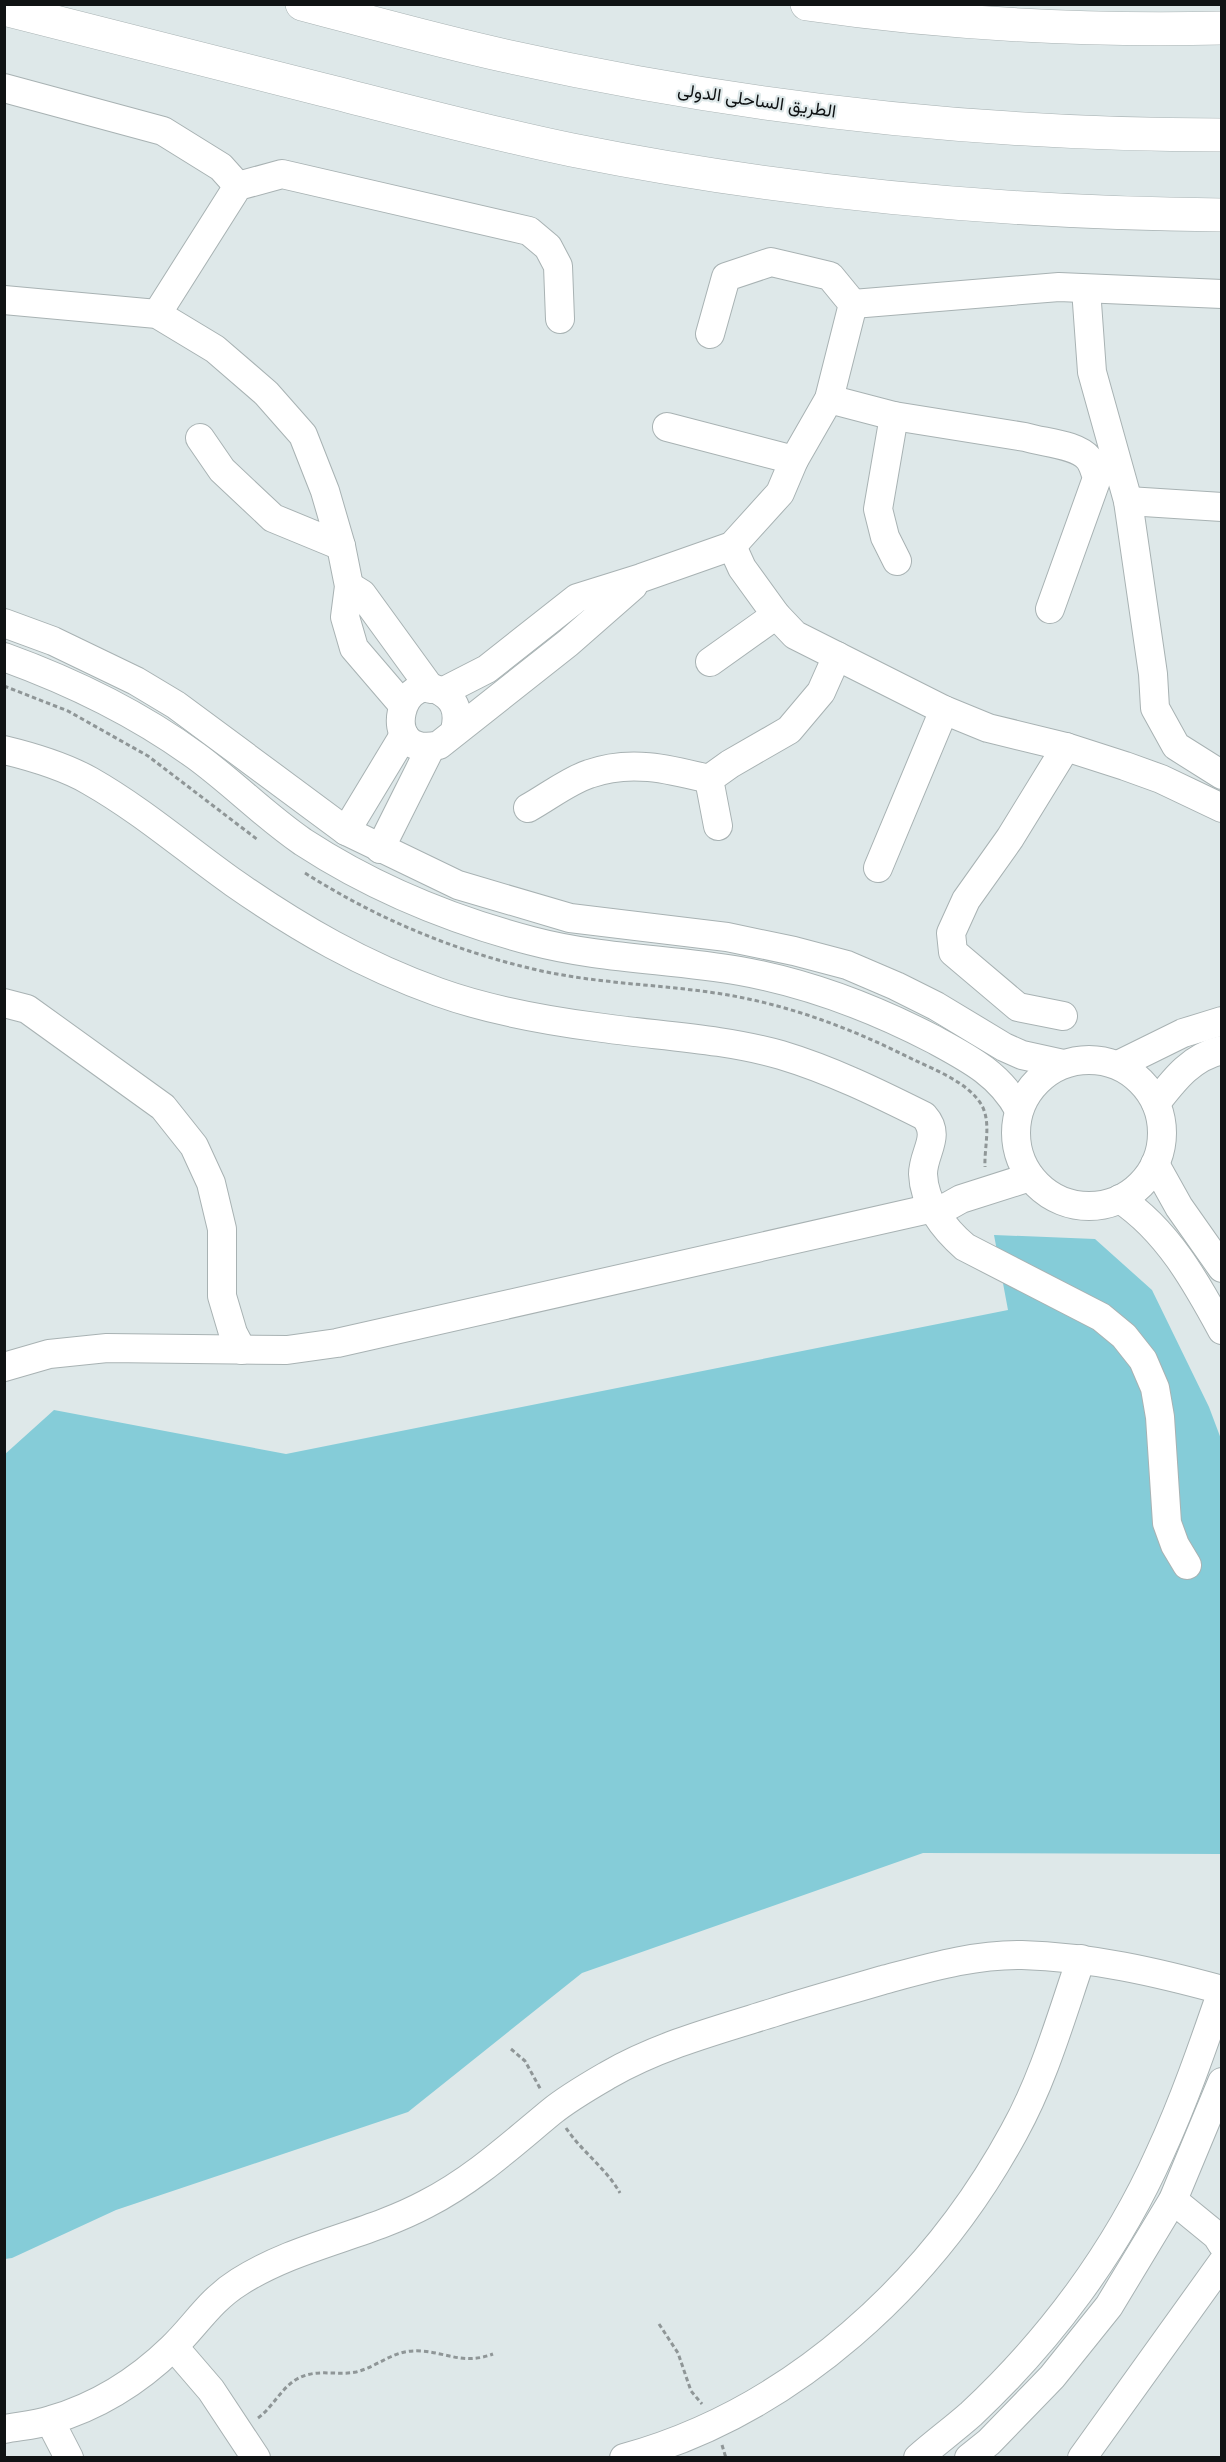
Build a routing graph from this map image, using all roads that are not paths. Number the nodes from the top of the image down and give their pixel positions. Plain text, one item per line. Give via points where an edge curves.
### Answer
1 (56, 4) edge
2 (302, 4) edge
3 (807, 4) edge
4 (4, 9) edge
5 (1221, 28) edge
6 (4, 88) edge
7 (1221, 135) edge
8 (238, 186) junction
9 (1221, 198) edge
10 (1221, 215) edge
11 (1086, 289) junction
12 (1221, 294) edge
13 (4, 300) edge
14 (853, 304) junction
15 (157, 314) junction
16 (560, 319) dead end
17 (710, 334) dead end
18 (829, 399) junction
19 (894, 416) junction
20 (667, 427) dead end
21 (200, 438) dead end
22 (794, 460) junction
23 (1128, 501) junction
24 (1221, 507) edge
25 (341, 546) junction
26 (732, 546) junction
27 (897, 561) dead end
28 (641, 578) junction
29 (349, 586) junction
30 (1050, 609) dead end
31 (776, 615) junction
32 (4, 624) edge
33 (837, 656) junction
34 (4, 657) edge
35 (711, 662) dead end
36 (436, 690) junction
37 (402, 704) junction
38 (944, 710) junction
39 (455, 730) junction
40 (404, 735) junction
41 (431, 747) junction
42 (1066, 747) junction
43 (4, 750) edge
44 (1221, 775) edge
45 (708, 779) junction
46 (528, 808) dead end
47 (1221, 808) edge
48 (718, 826) dead end
49 (362, 840) junction
50 (347, 867) junction
51 (878, 868) dead end
52 (4, 1003) edge
53 (1063, 1016) dead end
54 (1221, 1022) edge
55 (1221, 1050) edge
56 (1063, 1064) junction
57 (1118, 1065) junction
58 (1156, 1103) junction
59 (1019, 1110) junction
60 (1155, 1164) junction
61 (1026, 1170) junction
62 (1120, 1199) junction
63 (933, 1208) junction
64 (1221, 1268) edge
65 (222, 1296) junction
66 (1221, 1330) edge
67 (196, 1350) junction
68 (242, 1350) junction
69 (4, 1366) edge
70 (1187, 1565) dead end
71 (1081, 1959) junction
72 (1221, 1990) edge
73 (1221, 2082) edge
74 (1173, 2200) junction
75 (1221, 2244) edge
76 (1221, 2263) edge
77 (1082, 2288) junction
78 (1109, 2306) junction
79 (174, 2347) junction
80 (50, 2421) junction
81 (4, 2429) edge
82 (69, 2457) edge
83 (256, 2457) edge
84 (624, 2457) edge
85 (918, 2457) edge
86 (969, 2457) edge
87 (1082, 2457) edge

1 - 9 main road via 481,113 683,153 962,188
2 - 7 main road, الطريق الساحلى الدولى via 505,56 765,102 1027,128
3 - 5 main road via 1009,24
4 - 10 main road via 477,129 669,168 863,195 961,204
6 - 8 street via 163,131 221,167
8 - 15 street
8 - 16 street via 282,174 529,231 548,247 558,266
11 - 12 street
11 - 14 street via 1059,287
11 - 23 street via 1092,372
13 - 15 street
14 - 17 street via 830,276 771,262 726,277
14 - 18 street
15 - 25 street via 215,349 266,393 303,435 326,491
18 - 19 street
18 - 22 street
19 - 27 street via 878,509 885,537
19 - 30 street via 1074,447 1089,460 1097,478
20 - 22 street
21 - 25 street via 222,470 273,518
22 - 26 street via 780,493
23 - 24 street
23 - 44 street via 1155,708 1176,746
25 - 29 street
26 - 28 street
26 - 31 street via 742,568
28 - 36 street via 577,598 487,669
28 - 39 street via 568,643
29 - 36 street via 362,594
29 - 37 street via 345,617 354,648
31 - 33 street via 795,635
31 - 35 street
32 - 49 street via 53,641 176,705
33 - 38 street
33 - 45 street via 821,692 789,730
34 - 50 street via 83,688 161,732 304,843
36 - 37 street via 414,692
36 - 39 street via 451,699 456,709
37 - 40 street via 399,714
38 - 42 street via 988,728
38 - 51 street
39 - 41 street via 445,742
40 - 41 street via 416,744
40 - 49 street
41 - 49 street
42 - 47 street via 1161,779
42 - 53 street via 966,900 951,933 953,952 1018,1007
43 - 63 street via 31,756 88,780 138,811 296,926 366,963 440,993 517,1014 702,1039 780,1055 854,1081 930,1122 933,1139 923,1174
45 - 46 street via 632,765 589,774
45 - 48 street
49 - 50 street
49 - 56 street via 458,885 570,918 727,937 846,965 936,1006 1004,1047
50 - 59 street via 396,893 528,940 596,954 741,971 823,993 888,1018 973,1060 1003,1086
52 - 65 street via 27,1009 163,1107 194,1146 211,1183 222,1229
54 - 57 street via 1183,1033
55 - 58 street via 1182,1070
56 - 57 street via 1100,1060
56 - 59 street via 1044,1075
57 - 58 street via 1147,1087
58 - 60 street via 1162,1123 1162,1144
59 - 61 street via 1017,1145
60 - 62 street via 1134,1190
60 - 64 street
61 - 62 street via 1045,1191 1062,1201 1081,1206
61 - 63 street via 1008,1171
62 - 66 street via 1167,1242
63 - 68 street via 337,1343 287,1350
63 - 70 street via 965,1247 1101,1317 1124,1336 1143,1360 1155,1388 1160,1417 1167,1523
65 - 67 street
65 - 68 street
67 - 68 street
67 - 69 street via 107,1348 49,1354
71 - 72 street via 1141,1969
71 - 79 street via 1019,1955 957,1961 811,2001 670,2047 610,2074 554,2109 472,2176 427,2204 379,2226 273,2261 235,2284 201,2313
71 - 84 street via 1045,2066 1015,2131 978,2192 936,2249 887,2302 834,2349 776,2390 713,2425
72 - 77 street via 1189,2085 1159,2155 1124,2224
73 - 74 street
74 - 75 street via 1217,2236
74 - 78 street
76 - 87 street
77 - 78 street
77 - 85 street via 1030,2354 970,2415
78 - 86 street via 1052,2377 989,2442
79 - 80 street via 137,2379 112,2394
79 - 83 street via 211,2390
80 - 81 street
80 - 82 street

